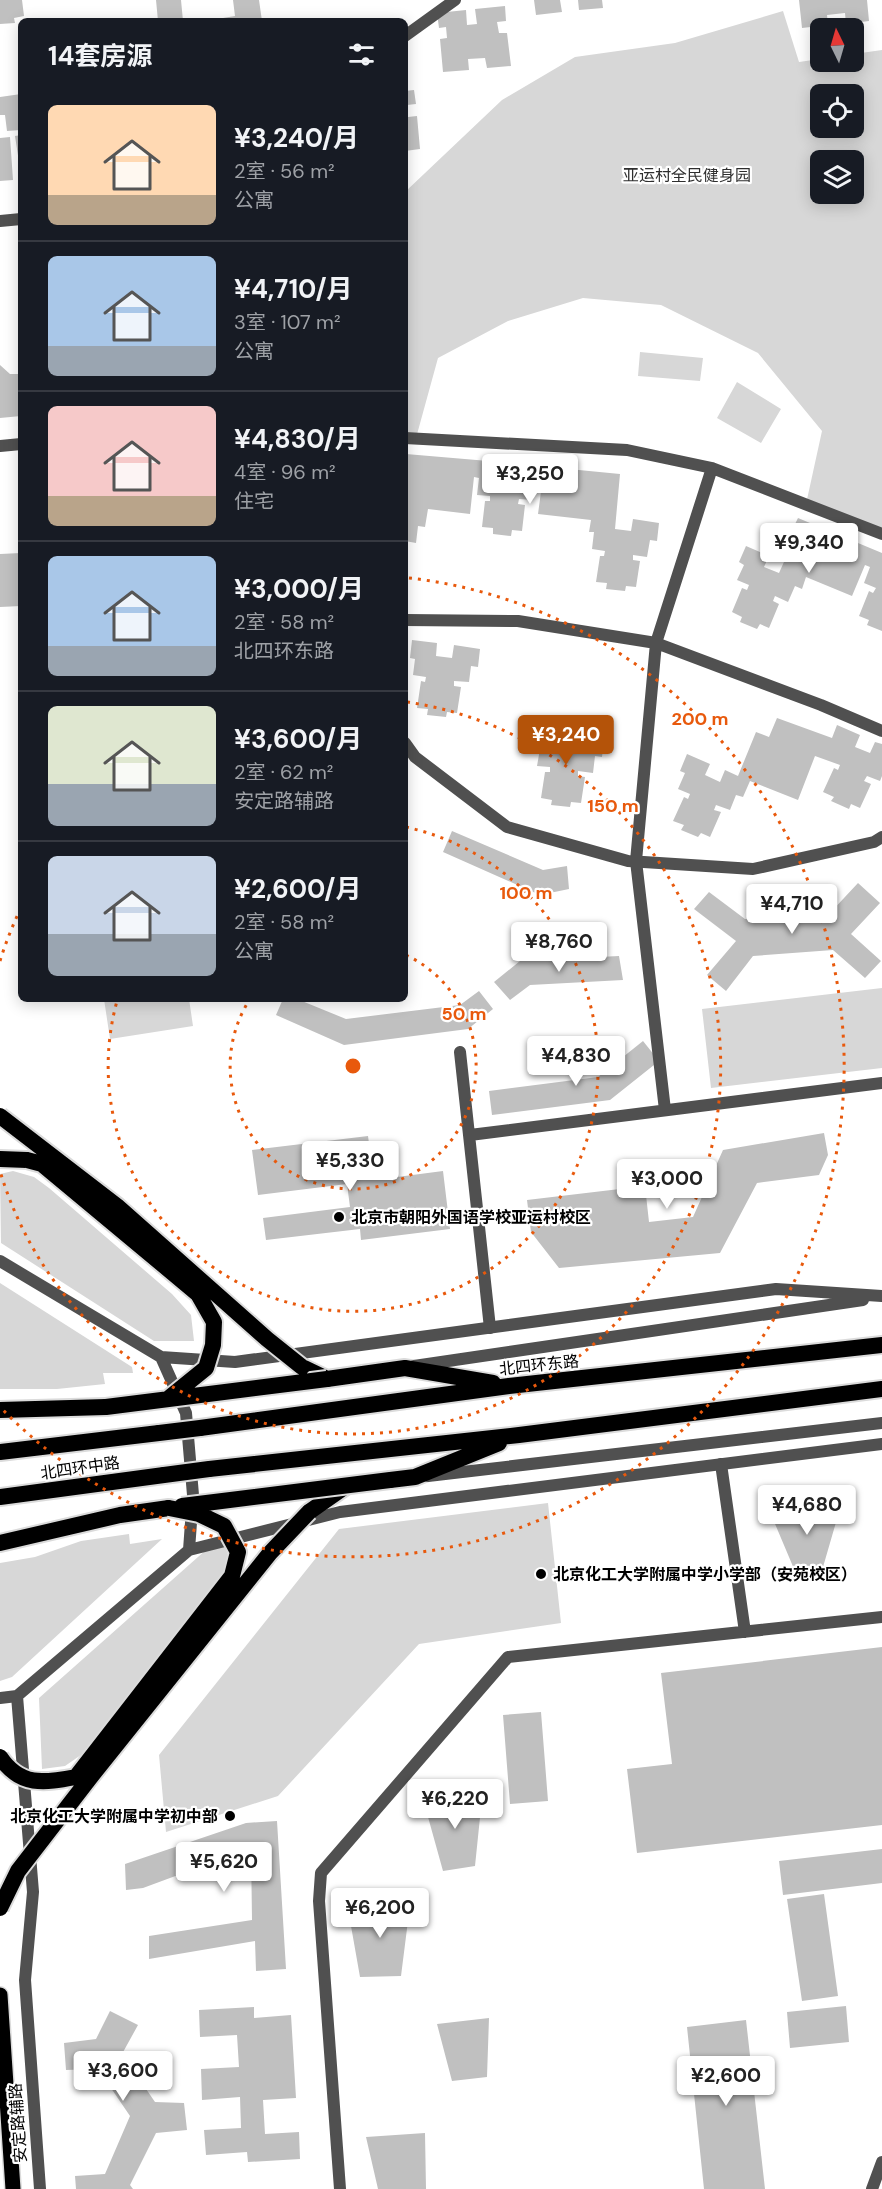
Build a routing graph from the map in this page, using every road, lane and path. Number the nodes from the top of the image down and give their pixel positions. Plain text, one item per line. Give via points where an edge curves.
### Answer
1 (455, 0) edge
2 (408, 34) edge
3 (18, 219) edge
4 (0, 221) edge
5 (408, 438) edge
6 (18, 444) edge
7 (0, 446) edge
8 (712, 468) junction
9 (882, 534) edge
10 (408, 620) edge
11 (656, 643) junction
12 (882, 731) edge
13 (408, 748) edge
14 (882, 837) edge
15 (636, 861) junction
16 (460, 1052) dead end
17 (882, 1083) edge
18 (665, 1110) junction
19 (0, 1116) edge
20 (470, 1135) junction
21 (0, 1159) edge
22 (0, 1261) edge
23 (882, 1297) edge
24 (490, 1328) junction
25 (882, 1345) edge
26 (161, 1357) junction
27 (405, 1368) junction
28 (327, 1378) junction
29 (509, 1386) junction
30 (882, 1389) edge
31 (169, 1398) junction
32 (0, 1410) edge
33 (882, 1423) edge
34 (159, 1433) joint
35 (519, 1435) junction
36 (882, 1444) edge
37 (0, 1452) edge
38 (721, 1464) junction
39 (415, 1478) junction
40 (346, 1486) junction
41 (0, 1497) edge
42 (169, 1508) junction
43 (0, 1543) edge
44 (189, 1550) junction
45 (882, 1617) edge
46 (745, 1632) junction
47 (17, 1696) junction
48 (0, 1698) edge
49 (0, 1757) edge
50 (0, 1908) edge
51 (0, 1995) edge
52 (882, 2162) edge
53 (13, 2189) edge
54 (40, 2189) edge
55 (340, 2189) edge
56 (872, 2189) edge

1 - 2 street
3 - 4 street
5 - 8 street via 627,450
6 - 7 street
8 - 9 street
8 - 11 street
10 - 11 street via 518,621
11 - 12 street
11 - 15 street
13 - 15 street via 415,758 507,827
14 - 15 street via 753,869
15 - 18 street
16 - 20 street
17 - 18 street
18 - 20 street
19 - 28 highway, bridge via 117,1206 267,1340 302,1367
20 - 24 street
21 - 31 highway, bridge via 42,1164 198,1294 214,1322 213,1345 206,1368
22 - 26 street
23 - 24 street via 776,1289
23 - 27 street, 北四环东路
24 - 26 street via 235,1362
25 - 29 highway, 北四环东路
26 - 44 street via 186,1413 192,1495
27 - 28 highway
27 - 29 highway
28 - 31 highway, bridge
29 - 34 highway, 北四环东路, bridge
30 - 35 highway
31 - 32 highway, bridge via 106,1407
33 - 39 street
34 - 37 highway, 北四环中路
35 - 39 highway
35 - 41 highway, 北四环中路, bridge via 209,1469
36 - 38 street
38 - 44 street via 340,1512
38 - 46 street
39 - 40 highway, bridge
40 - 42 highway, bridge
40 - 50 highway, bridge via 309,1512 270,1553 18,1871
42 - 43 highway via 120,1515
42 - 49 highway, bridge via 199,1514 224,1526 238,1552 232,1576 76,1778 27,1781
44 - 47 street
45 - 46 street
46 - 55 street via 508,1657 321,1873 319,1901
47 - 48 street
47 - 54 street, 安定路辅路 via 33,1892 25,1980
51 - 53 main road
52 - 56 street

